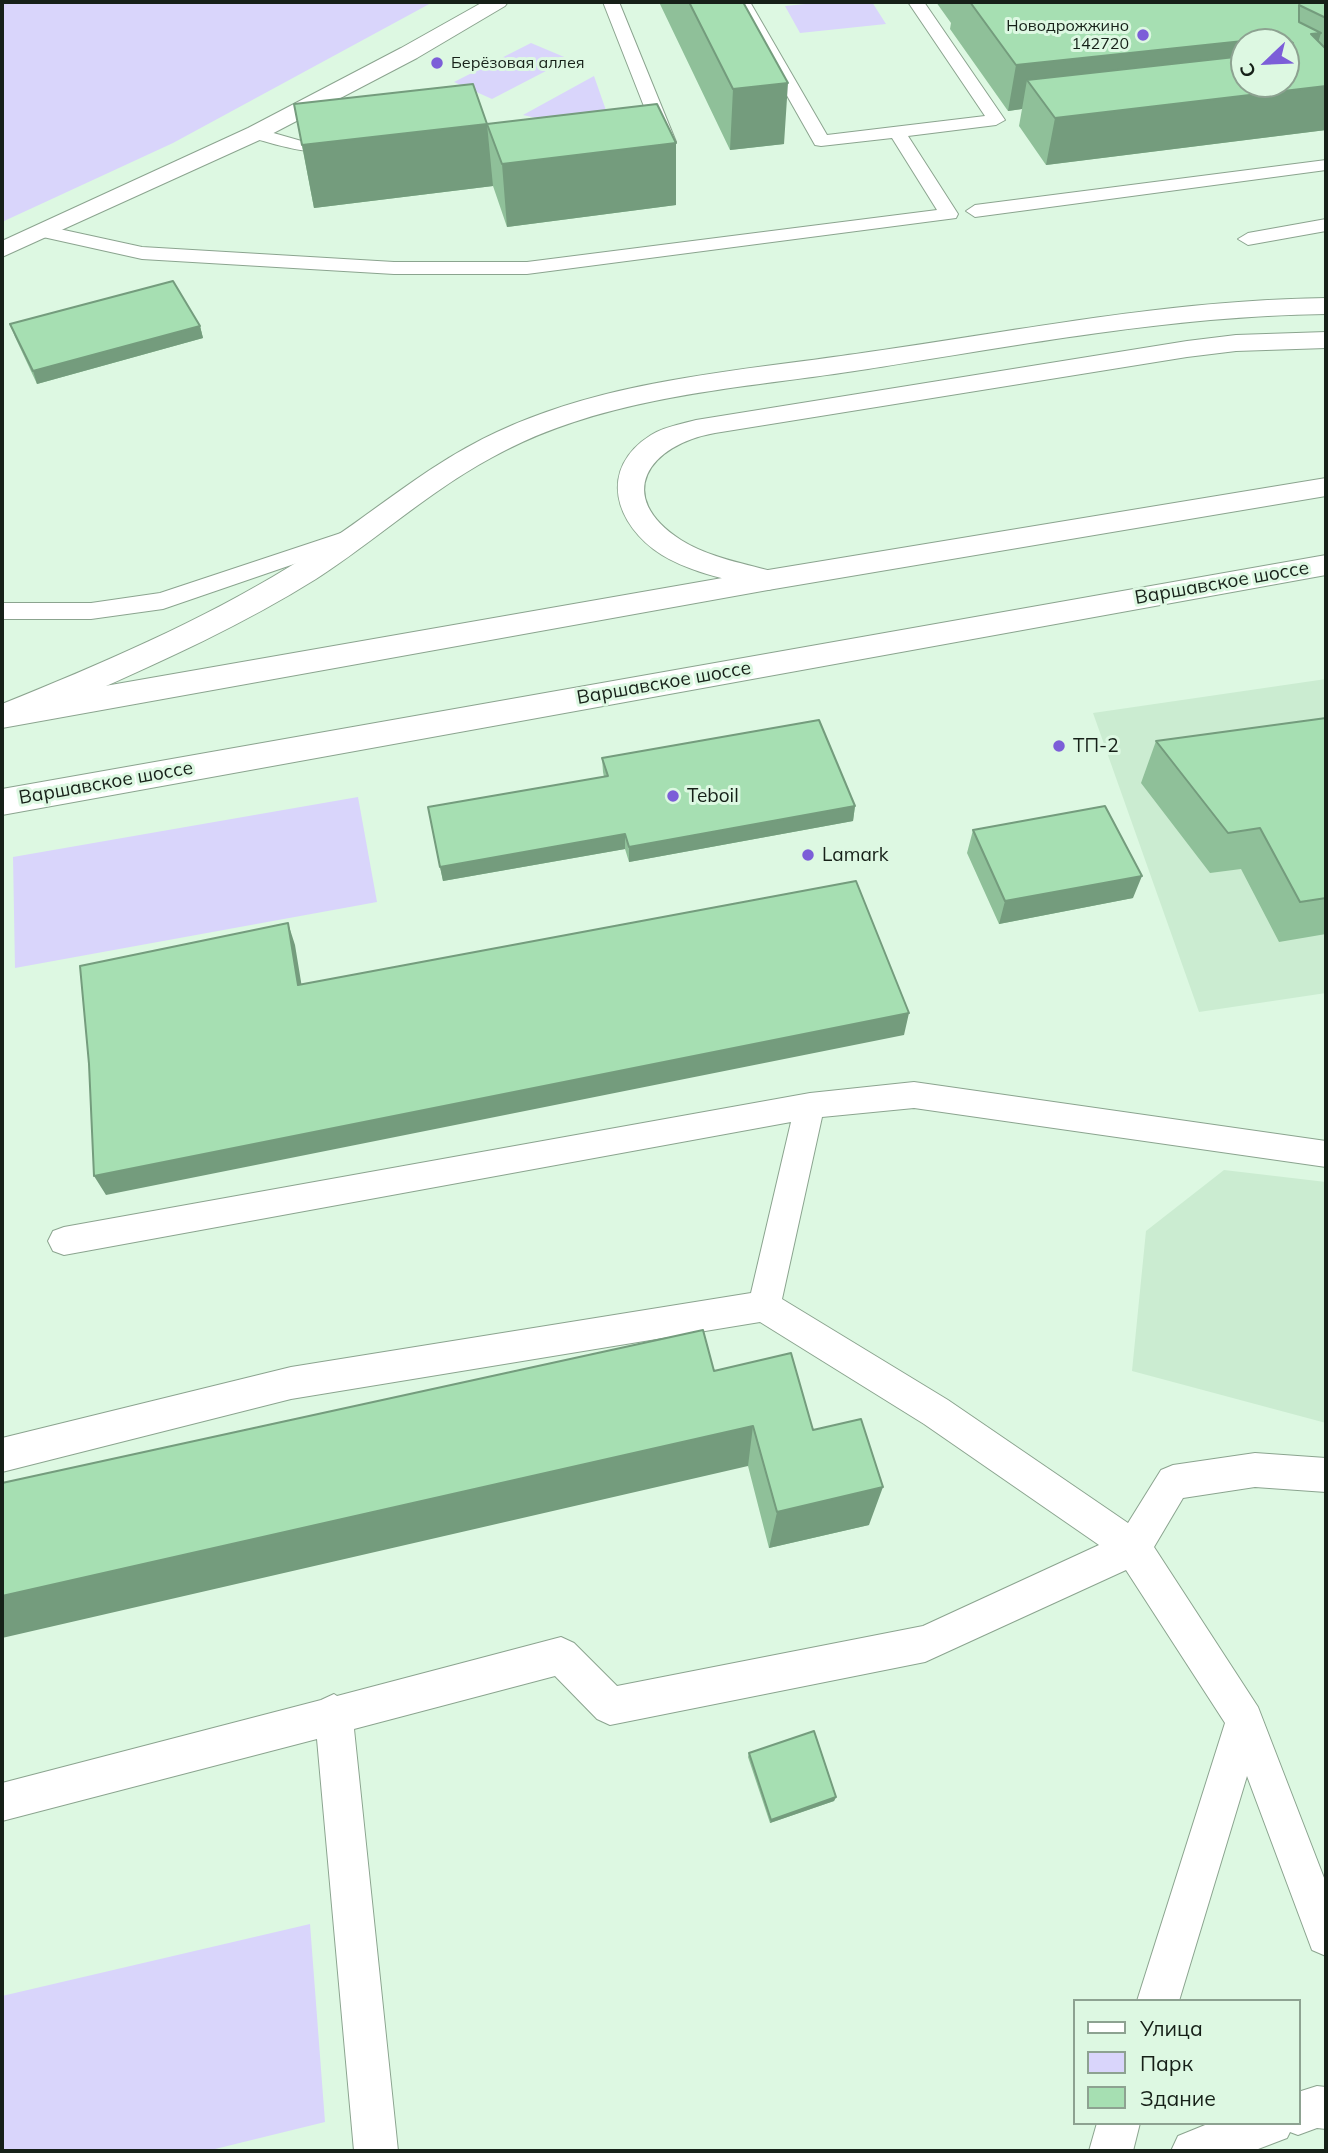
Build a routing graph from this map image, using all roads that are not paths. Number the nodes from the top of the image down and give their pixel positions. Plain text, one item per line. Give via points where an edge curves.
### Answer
1 (498, 2) edge
2 (611, 2) edge
3 (742, 2) edge
4 (916, 2) edge
5 (897, 132) junction
6 (256, 133) junction
7 (357, 141) edge
8 (655, 148) edge
9 (1326, 165) edge
10 (975, 211) dead end
11 (1326, 225) edge
12 (41, 231) junction
13 (1248, 239) dead end
14 (2, 250) edge
15 (1326, 306) edge
16 (1326, 340) edge
17 (1323, 486) edge
18 (357, 535) junction
19 (1316, 568) edge
20 (768, 580) junction
21 (2, 611) edge
22 (4, 716) edge
23 (2, 802) edge
24 (810, 1106) junction
25 (1326, 1154) edge
26 (64, 1241) dead end
27 (764, 1306) junction
28 (2, 1455) edge
29 (1326, 1475) edge
30 (1133, 1548) junction
31 (334, 1713) junction
32 (1245, 1720) junction
33 (2, 1802) edge
34 (1326, 1936) edge
35 (1159, 1999) edge
36 (1326, 2108) edge
37 (1300, 2113) edge
38 (1118, 2125) edge
39 (1266, 2125) edge
40 (376, 2151) edge
41 (1111, 2151) edge
42 (1193, 2151) edge

1 - 6 street
2 - 8 lane via 668,146
3 - 5 lane via 821,141
4 - 5 lane via 1003,120
5 - 12 lane via 948,215 527,268 394,268 142,253
6 - 7 lane via 304,147
6 - 12 street
9 - 10 lane
11 - 13 lane
12 - 14 street
15 - 18 street via 1266,305 1161,314 624,400 547,421 478,452
16 - 20 street via 1187,349 702,427 662,441 646,453 630,484 635,511 652,533 670,547 705,562
17 - 20 street
18 - 21 lane via 163,601 91,611
18 - 22 street via 310,569 172,643 103,677
19 - 23 street, Варшавское шоссе
20 - 22 street
24 - 25 lane via 914,1095
24 - 26 lane
24 - 27 lane
27 - 28 lane via 291,1383
27 - 30 lane via 936,1412
29 - 30 lane via 1255,1470 1173,1482
30 - 31 lane via 925,1644 610,1706 561,1656
30 - 32 lane
31 - 33 lane
31 - 40 lane
32 - 34 lane
32 - 35 lane
36 - 37 lane
38 - 41 lane
39 - 42 lane

